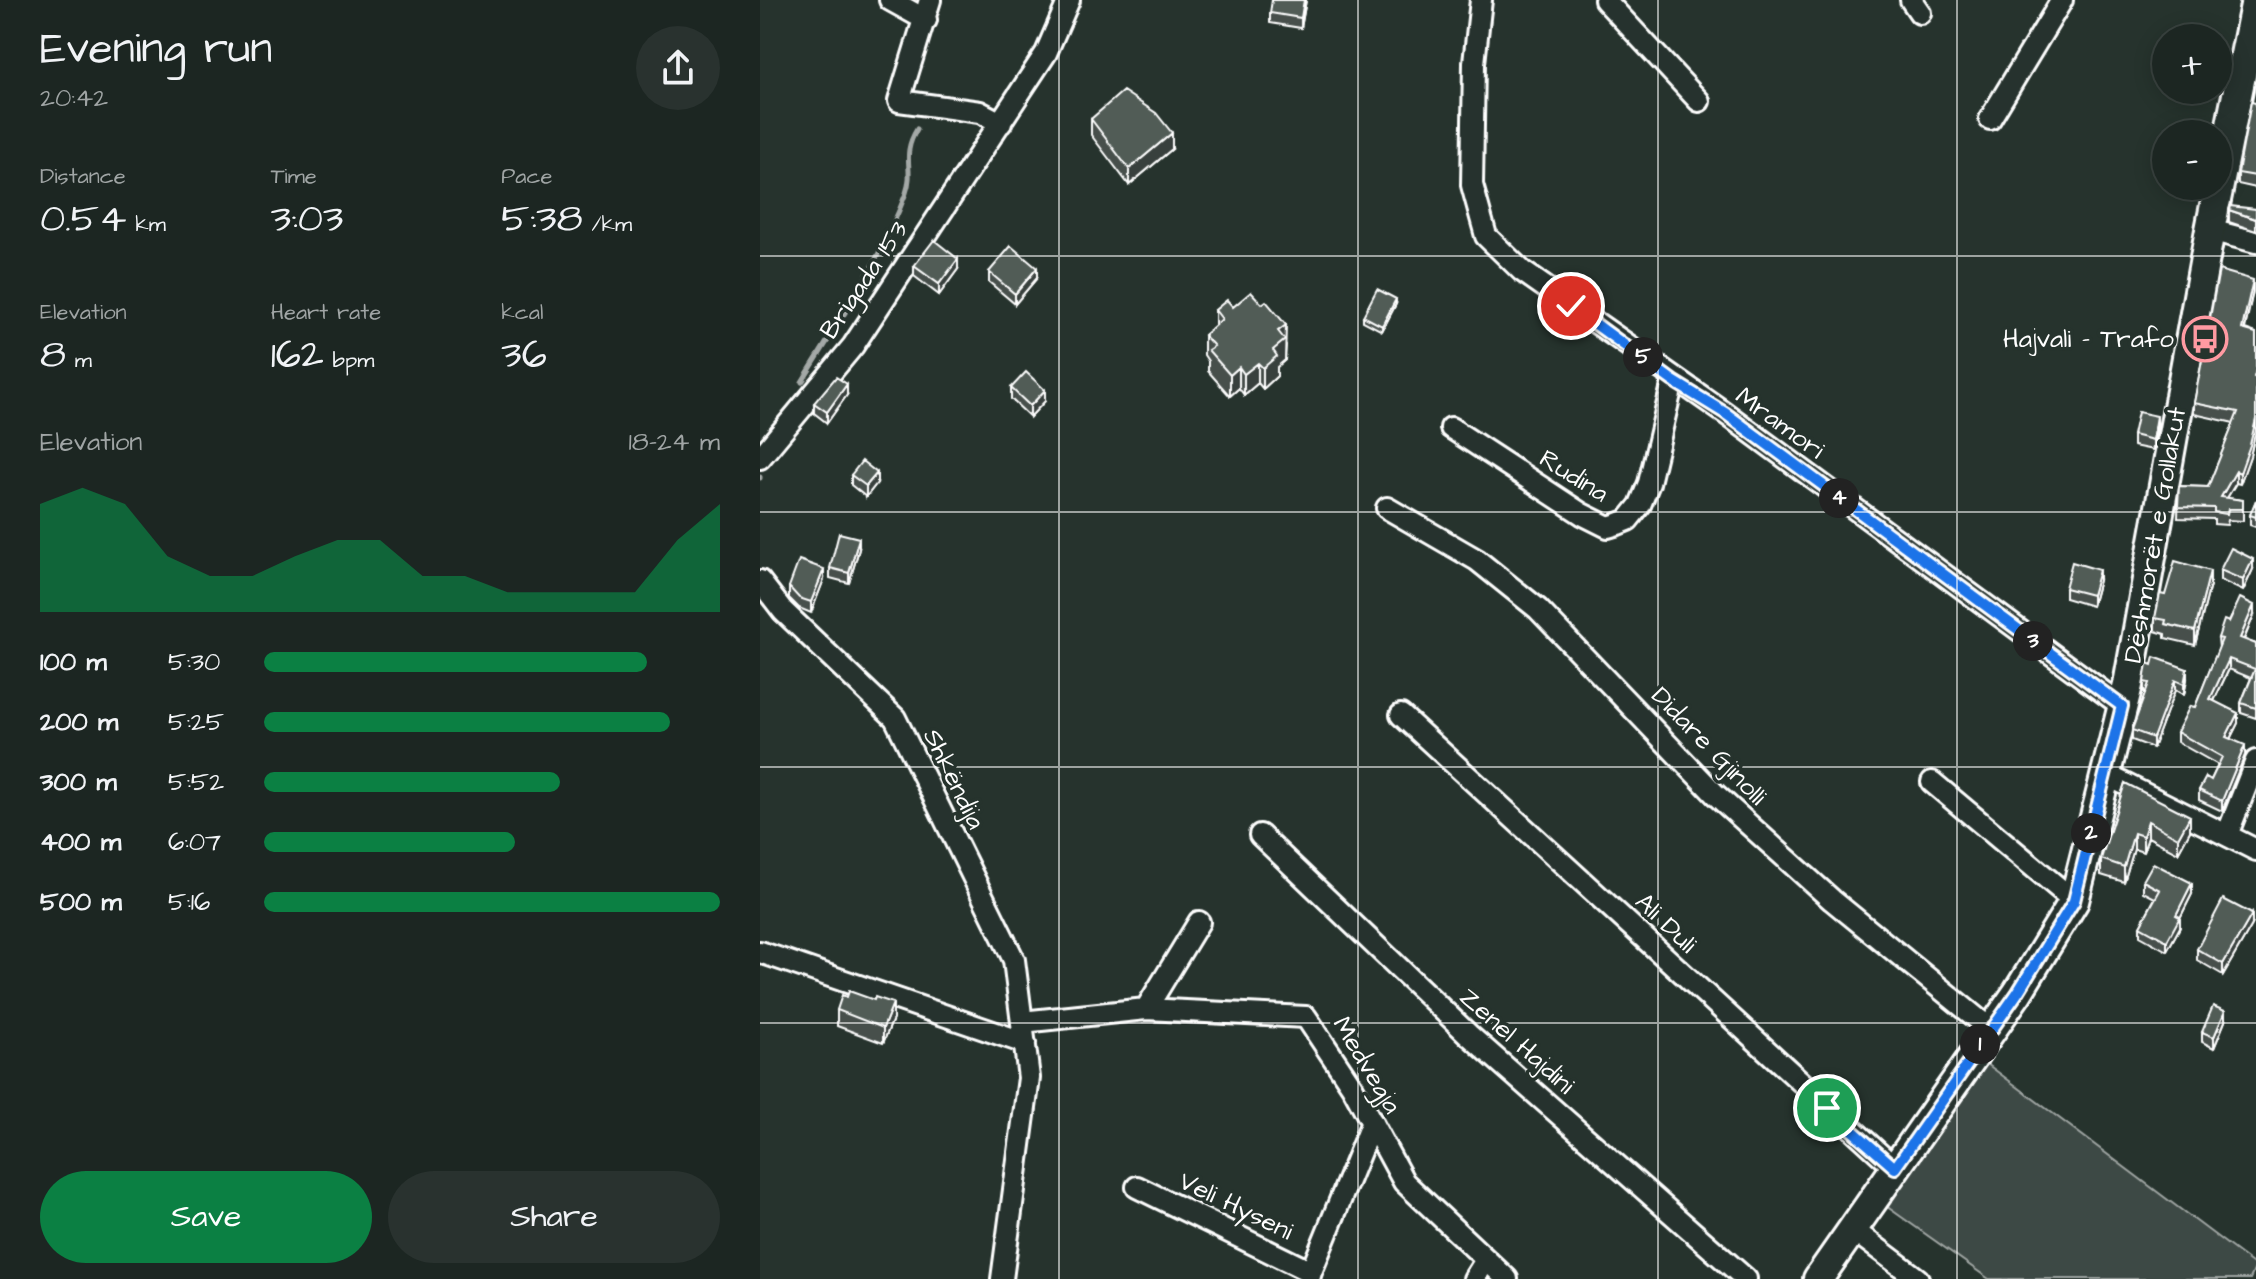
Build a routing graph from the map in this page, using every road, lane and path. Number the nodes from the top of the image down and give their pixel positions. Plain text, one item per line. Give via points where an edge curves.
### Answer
1 (890, 0) edge
2 (1069, 0) edge
3 (1481, 0) edge
4 (1605, 0) edge
5 (2062, 0) edge
6 (2256, 0) edge
7 (928, 10) edge
8 (1699, 101) dead end
9 (1990, 119) dead end
10 (1001, 123) junction
11 (2210, 230) junction
12 (2256, 242) edge
13 (1673, 381) junction
14 (1451, 428) dead end
15 (760, 458) edge
16 (1387, 508) dead end
17 (760, 581) edge
18 (2122, 706) junction
19 (1401, 715) dead end
20 (2256, 761) edge
21 (2105, 774) junction
22 (1932, 782) dead end
23 (1260, 835) dead end
24 (2227, 835) junction
25 (2256, 850) edge
26 (2074, 901) junction
27 (1199, 922) dead end
28 (760, 952) edge
29 (1146, 1009) junction
30 (1022, 1022) junction
31 (1990, 1029) junction
32 (1025, 1043) junction
33 (1372, 1122) junction
34 (1895, 1168) junction
35 (1137, 1187) dead end
36 (1852, 1229) junction
37 (1486, 1260) junction
38 (1310, 1275) edge
39 (1004, 1278) edge
40 (1474, 1279) edge
41 (1507, 1279) edge
42 (1746, 1279) edge
43 (1818, 1279) edge
44 (1918, 1279) edge

1 - 7 street
2 - 10 street, Brigada 153 via 1046,53
3 - 13 street, Mramori via 1472,185 1486,236 1522,271
4 - 8 street
5 - 9 street
6 - 11 street, Dëshmorët e Gollakut
7 - 10 street via 899,101 980,112
10 - 15 street, Brigada 153 via 853,346
11 - 12 street
11 - 18 street, Dëshmorët e Gollakut
13 - 14 street, Rudina via 1640,505 1628,520 1608,527
13 - 18 street, Mramori via 1725,413
16 - 31 street, Didare Gjinolli via 1477,560 1538,609 1715,794 1832,900
17 - 30 street, Shkëndija via 783,611 895,718 1014,960
18 - 21 street, Dëshmorët e Gollakut
19 - 34 street, Ali Duli
20 - 24 street
21 - 24 street
21 - 26 street, Dëshmorët e Gollakut
22 - 26 street
23 - 42 street, Zenel Hajdini via 1469,1035
24 - 25 street
26 - 31 street, Dëshmorët e Gollakut
27 - 29 street
28 - 32 street
29 - 30 street, Medvegja
29 - 33 street, Medvegja via 1306,1017
30 - 32 street, Shkëndija
31 - 34 street, Dëshmorët e Gollakut
32 - 39 street, Shkëndija via 1029,1078
33 - 37 street, Medvegja via 1404,1182
33 - 38 street, Veli Hyseni
34 - 36 street, Dëshmorët e Gollakut
35 - 38 street, Veli Hyseni
36 - 43 street, Dëshmorët e Gollakut
36 - 44 street
37 - 40 street
37 - 41 street, Medvegja

